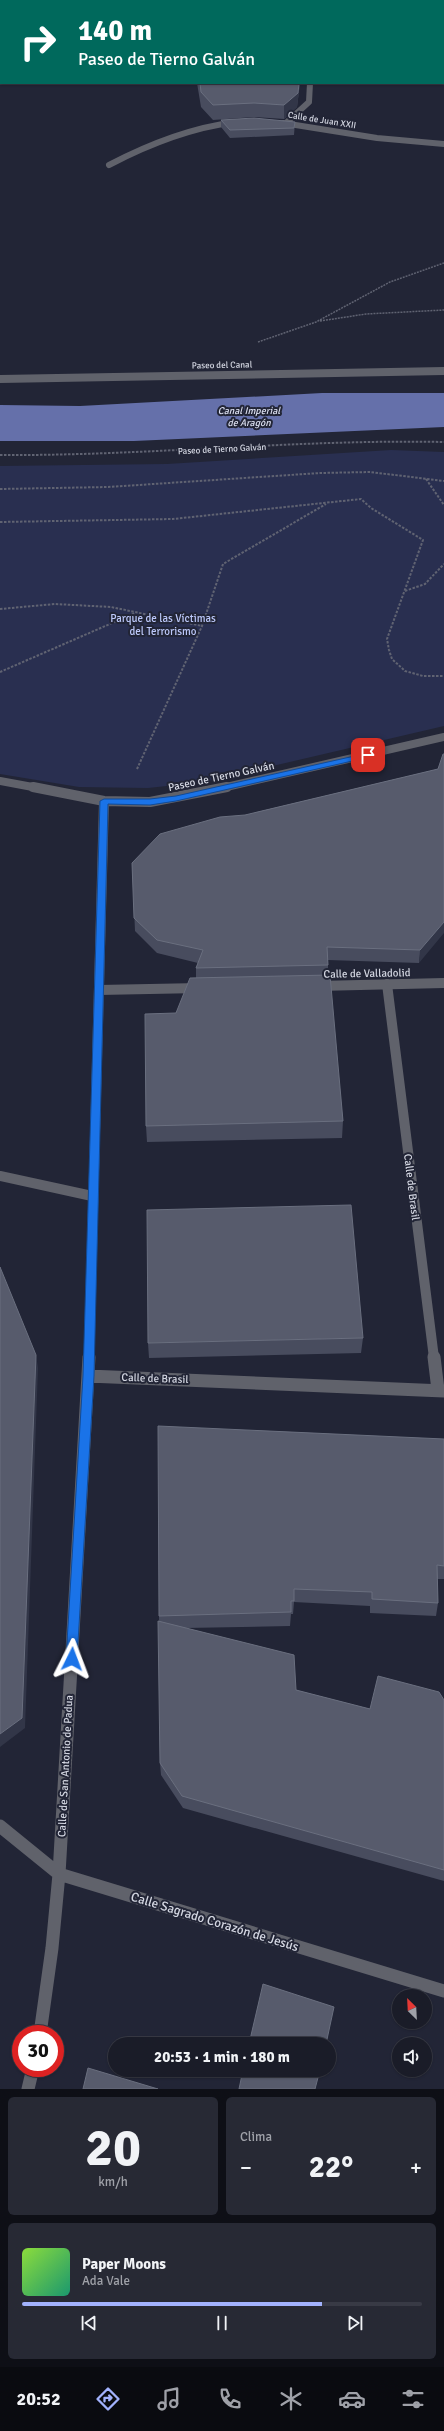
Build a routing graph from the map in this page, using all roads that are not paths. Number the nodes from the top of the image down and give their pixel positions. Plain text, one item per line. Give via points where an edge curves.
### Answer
1 (310, 84) edge
2 (240, 122) edge
3 (278, 123) edge
4 (286, 123) junction
5 (444, 144) edge
6 (109, 165) dead end
7 (444, 371) edge
8 (0, 379) edge
9 (444, 737) edge
10 (0, 781) edge
11 (104, 801) junction
12 (444, 983) edge
13 (387, 984) junction
14 (309, 986) edge
15 (208, 988) edge
16 (99, 990) junction
17 (0, 1176) edge
18 (92, 1196) junction
19 (88, 1376) junction
20 (441, 1391) edge
21 (0, 1826) edge
22 (59, 1874) junction
23 (444, 1991) edge
24 (41, 2025) edge
25 (31, 2077) edge
26 (28, 2089) edge

1 - 4 street via 310,102
2 - 6 street via 211,125 164,138
3 - 4 street, Calle de Juan XXII
4 - 5 street, Calle de Juan XXII via 377,138
7 - 8 street, Paseo del Canal
9 - 11 street, Paseo de Tierno Galván via 189,796 150,802
10 - 11 street, Paseo de Tierno Galván
11 - 16 street, Calle de San Antonio de Padua
12 - 13 street, Calle de Valladolid
13 - 14 street, Calle de Valladolid
13 - 20 street, Calle de Brasil
15 - 16 street
16 - 18 street, Calle de San Antonio de Padua
17 - 18 street
18 - 19 street, Calle de San Antonio de Padua
19 - 20 street, Calle de Brasil
19 - 22 street, Calle de San Antonio de Padua
21 - 22 street, Calle Sagrado Corazón de Jesús
22 - 23 street, Calle Sagrado Corazón de Jesús
22 - 24 street, Calle de San Antonio de Padua
25 - 26 street

